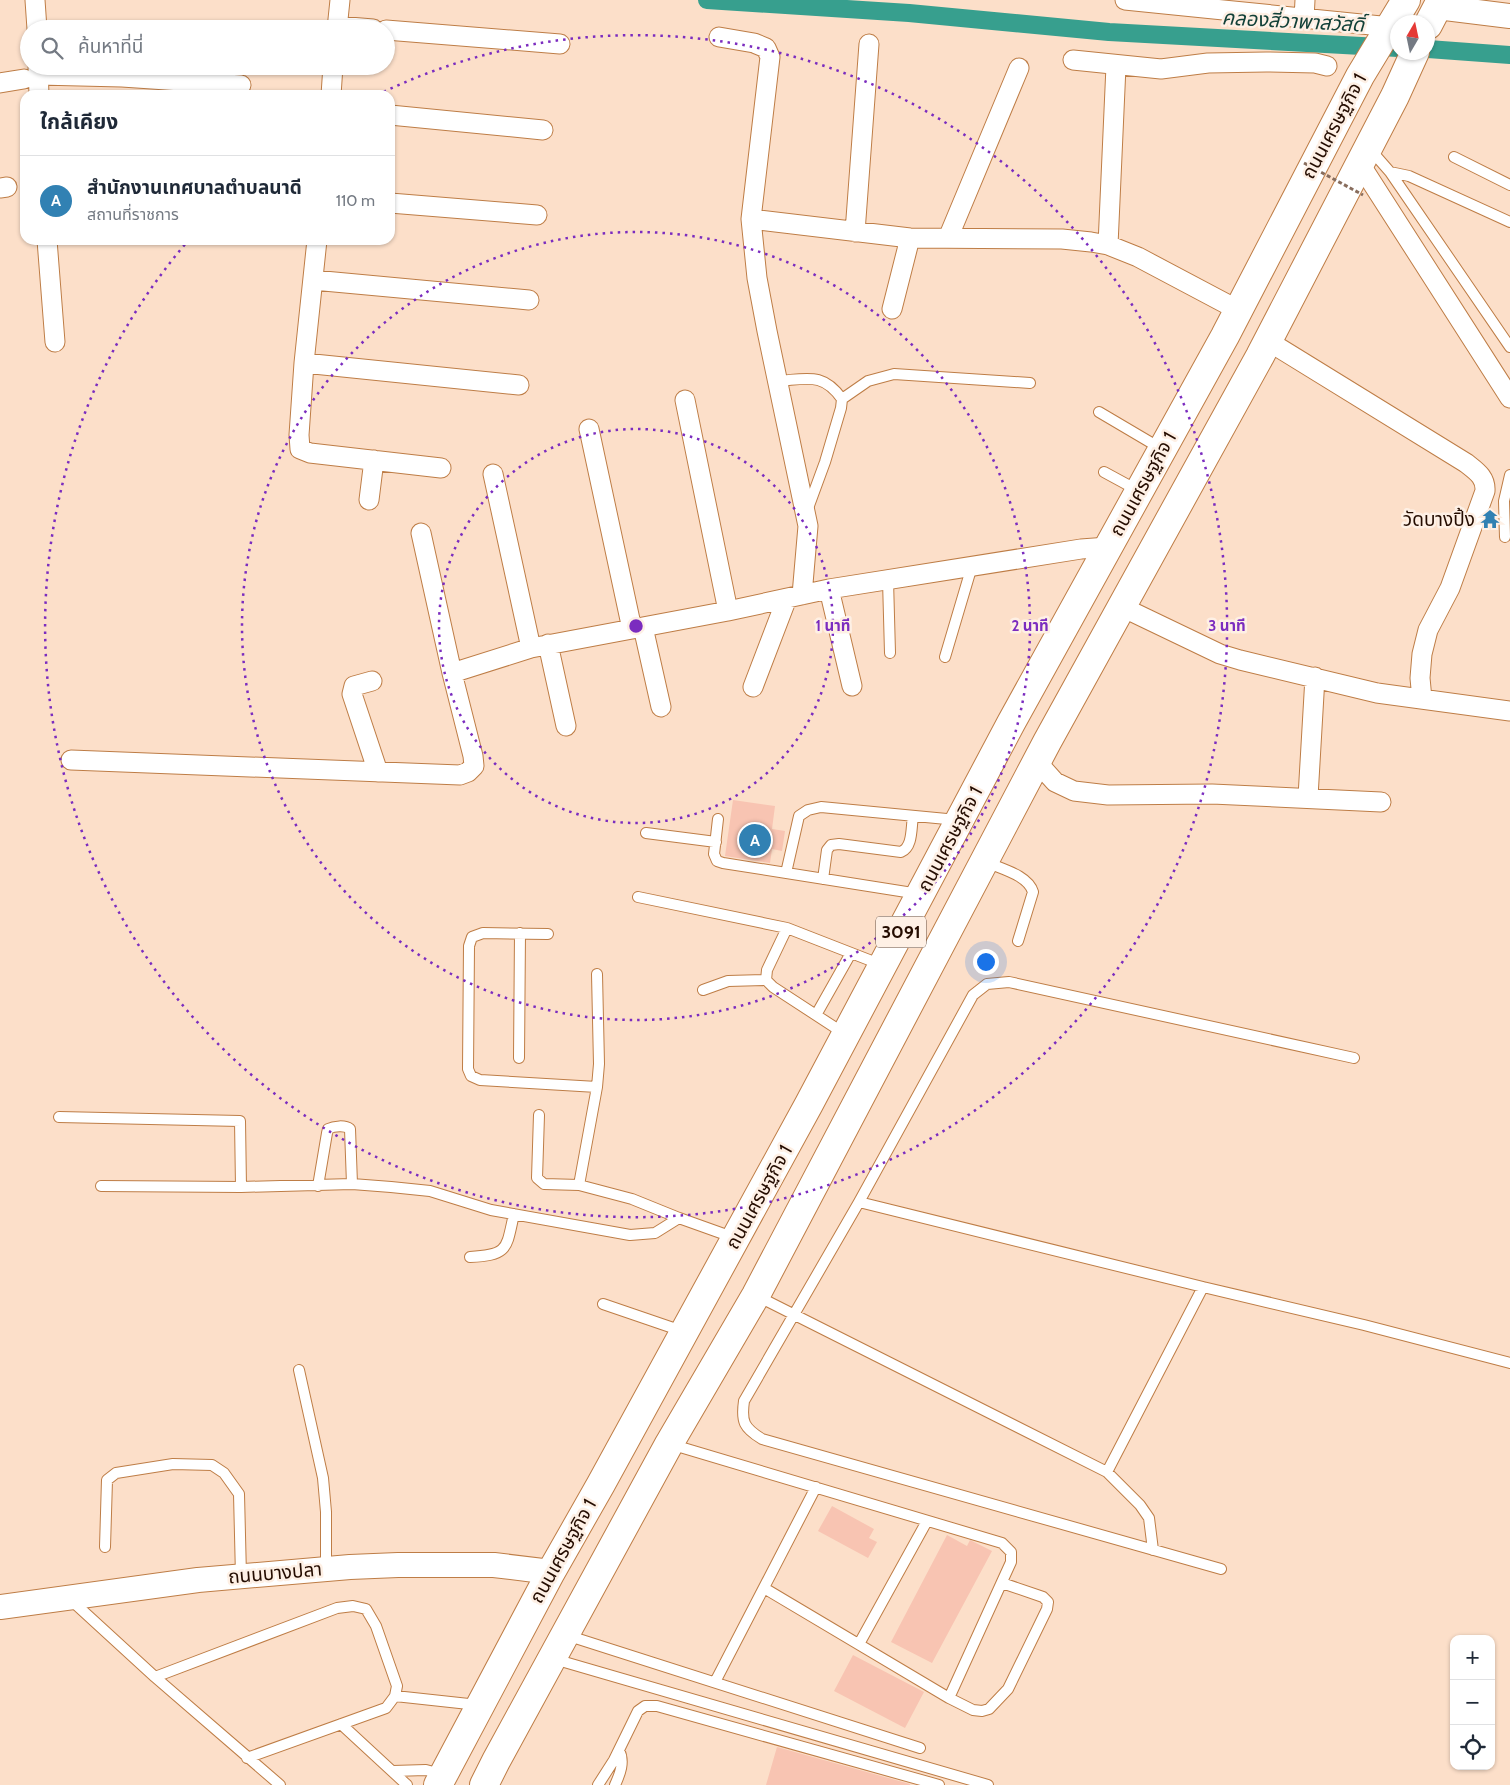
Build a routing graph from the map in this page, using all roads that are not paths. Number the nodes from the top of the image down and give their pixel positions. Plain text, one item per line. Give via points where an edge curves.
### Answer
1 (35, 0) edge
2 (340, 0) edge
3 (1125, 0) edge
4 (1305, 0) edge
5 (1406, 0) edge
6 (1224, 5) edge
7 (1435, 11) edge
8 (1510, 16) edge
9 (1304, 19) junction
10 (36, 20) edge
11 (338, 20) edge
12 (1389, 29) junction
13 (395, 31) edge
14 (719, 37) dead end
15 (560, 44) dead end
16 (869, 44) dead end
17 (1072, 60) dead end
18 (1411, 60) edge
19 (1116, 66) junction
20 (1326, 66) dead end
21 (1019, 68) dead end
22 (29, 75) edge
23 (33, 75) edge
24 (63, 75) edge
25 (333, 75) edge
26 (0, 83) edge
27 (241, 85) dead end
28 (38, 90) edge
29 (332, 90) edge
30 (395, 115) edge
31 (543, 130) dead end
32 (1364, 156) junction
33 (1454, 157) dead end
34 (1390, 172) junction
35 (1510, 185) edge
36 (395, 203) edge
37 (537, 215) dead end
38 (751, 219) junction
39 (1510, 222) edge
40 (855, 232) junction
41 (910, 238) junction
42 (948, 238) junction
43 (47, 245) edge
44 (317, 245) edge
45 (1108, 245) junction
46 (314, 280) junction
47 (529, 300) dead end
48 (892, 309) dead end
49 (1238, 310) junction
50 (1268, 341) junction
51 (55, 342) dead end
52 (1510, 347) edge
53 (304, 363) junction
54 (778, 382) junction
55 (1030, 383) dead end
56 (519, 385) dead end
57 (1510, 398) edge
58 (842, 399) junction
59 (685, 400) dead end
60 (1098, 412) dead end
61 (589, 430) dead end
62 (1162, 450) junction
63 (374, 460) junction
64 (441, 468) dead end
65 (1104, 472) dead end
66 (493, 474) dead end
67 (1510, 475) edge
68 (1139, 491) junction
69 (369, 500) dead end
70 (806, 514) junction
71 (421, 533) dead end
72 (1505, 537) dead end
73 (1108, 547) junction
74 (972, 566) junction
75 (888, 580) junction
76 (829, 589) junction
77 (794, 596) junction
78 (1122, 607) junction
79 (728, 611) junction
80 (638, 628) junction
81 (539, 646) junction
82 (890, 653) dead end
83 (945, 657) dead end
84 (452, 673) junction
85 (1315, 677) junction
86 (372, 681) dead end
87 (852, 686) dead end
88 (753, 687) dead end
89 (1422, 699) junction
90 (660, 708) dead end
91 (1510, 711) edge
92 (566, 726) dead end
93 (71, 760) dead end
94 (1037, 762) junction
95 (378, 772) junction
96 (1308, 797) junction
97 (1382, 802) dead end
98 (913, 816) junction
99 (718, 819) dead end
100 (959, 821) junction
101 (646, 833) dead end
102 (716, 842) junction
103 (984, 861) junction
104 (786, 872) junction
105 (823, 879) junction
106 (920, 894) junction
107 (638, 897) dead end
108 (787, 928) junction
109 (520, 933) junction
110 (548, 934) dead end
111 (1018, 941) dead end
112 (851, 953) junction
113 (883, 965) junction
114 (597, 974) dead end
115 (766, 980) junction
116 (703, 990) dead end
117 (816, 1015) junction
118 (846, 1035) junction
119 (519, 1058) dead end
120 (1354, 1058) dead end
121 (597, 1087) junction
122 (539, 1115) dead end
123 (59, 1118) dead end
124 (352, 1184) junction
125 (101, 1186) dead end
126 (318, 1186) junction
127 (579, 1186) junction
128 (241, 1187) junction
129 (858, 1202) junction
130 (514, 1214) junction
131 (679, 1218) junction
132 (736, 1238) junction
133 (470, 1257) dead end
134 (1203, 1287) junction
135 (756, 1295) junction
136 (603, 1304) dead end
137 (793, 1314) junction
138 (684, 1332) junction
139 (1510, 1364) edge
140 (298, 1370) dead end
141 (669, 1444) junction
142 (1107, 1472) junction
143 (601, 1484) junction
144 (816, 1487) junction
145 (636, 1505) junction
146 (927, 1521) junction
147 (105, 1547) dead end
148 (1154, 1550) junction
149 (326, 1569) junction
150 (1221, 1569) dead end
151 (551, 1572) junction
152 (241, 1576) junction
153 (1002, 1583) junction
154 (764, 1588) junction
155 (588, 1593) junction
156 (69, 1598) junction
157 (0, 1607) edge
158 (565, 1634) junction
159 (859, 1644) junction
160 (552, 1658) junction
161 (155, 1677) junction
162 (714, 1682) junction
163 (395, 1696) junction
164 (949, 1698) junction
165 (479, 1705) junction
166 (341, 1724) junction
167 (920, 1748) dead end
168 (619, 1750) junction
169 (247, 1758) junction
170 (393, 1771) junction
171 (440, 1780) edge
172 (280, 1785) edge
173 (407, 1785) edge
174 (484, 1785) edge
175 (598, 1785) edge
176 (615, 1785) edge
177 (938, 1785) edge
178 (988, 1785) edge

1 - 10 street
2 - 11 street
3 - 6 street
4 - 9 street
5 - 12 main road, ถนนเศรษฐกิจ 1 / 3091
6 - 9 street
7 - 8 street
9 - 12 street
12 - 49 main road, ถนนเศรษฐกิจ 1 / 3091 via 1360,76
13 - 15 street
14 - 38 street via 754,43 766,48 770,56
16 - 40 street
17 - 19 street
18 - 32 main road, 3091
19 - 20 street via 1161,69 1208,63 1266,62
19 - 45 street
21 - 42 street
22 - 26 street
23 - 28 street
24 - 27 street
25 - 29 street
30 - 31 street
32 - 34 lane
32 - 50 main road, 3091
32 - 57 street
33 - 35 lane
34 - 39 lane via 1409,176
34 - 52 lane
36 - 37 street
38 - 40 street
38 - 54 street via 758,278
40 - 41 street
41 - 42 street
41 - 48 street
42 - 45 street via 1062,239
43 - 51 street
44 - 46 street
45 - 49 street via 1138,256
46 - 47 street
46 - 53 street
49 - 62 main road, ถนนเศรษฐกิจ 1 / 3091
50 - 78 main road, 3091
50 - 89 street via 1466,463 1480,474 1485,483 1485,491 1450,588 1428,630 1422,654
53 - 56 street
53 - 63 street via 300,449
54 - 58 lane via 812,378 833,387
54 - 70 street
55 - 58 lane via 894,374 868,381
58 - 70 lane via 825,462
59 - 79 street
60 - 62 lane
61 - 80 street
62 - 68 main road, ถนนเศรษฐกิจ 1 / 3091
63 - 64 street
63 - 69 street
65 - 68 lane
66 - 81 street
67 - 72 lane via 1504,501
68 - 73 main road, ถนนเศรษฐกิจ 1 / 3091
70 - 77 street via 808,526
71 - 84 street
73 - 74 street
73 - 100 main road, ถนนเศรษฐกิจ 1 / 3091
74 - 75 street
74 - 83 lane
75 - 76 street
75 - 82 lane
76 - 77 street
76 - 87 street
77 - 79 street
77 - 88 street
78 - 85 street via 1220,654
78 - 94 main road, 3091
79 - 80 street
80 - 81 street
80 - 90 street
81 - 84 street
81 - 92 street
84 - 95 street via 474,766 460,776
85 - 89 street
85 - 96 street
86 - 95 street via 354,686 352,694
89 - 91 street
93 - 95 street
94 - 96 street via 1055,782 1074,790 1108,795
94 - 103 main road, 3091
96 - 97 street
98 - 100 lane
98 - 104 lane via 821,807 808,810 799,816
98 - 105 lane via 909,844 900,852 831,845 827,850
99 - 102 lane
100 - 106 main road, ถนนเศรษฐกิจ 1 / 3091
101 - 102 lane
102 - 104 lane via 714,854 717,861
103 - 111 lane via 1031,886 1033,892
103 - 135 main road, 3091
104 - 105 lane
105 - 106 lane
106 - 113 main road, ถนนเศรษฐกิจ 1 / 3091
107 - 108 lane
108 - 112 lane
108 - 115 lane
109 - 110 lane
109 - 119 lane
109 - 121 lane via 483,933 472,937 469,946 468,1069 471,1076 480,1080
112 - 113 lane
112 - 117 lane
113 - 118 main road, ถนนเศรษฐกิจ 1 / 3091
114 - 121 lane
115 - 116 lane via 728,981
115 - 117 lane
117 - 118 lane
118 - 132 main road, ถนนเศรษฐกิจ 1 / 3091
120 - 129 lane via 1009,982 987,984 973,995
121 - 127 lane
122 - 127 lane via 537,1178 544,1184
123 - 128 lane via 240,1121
124 - 126 lane
124 - 126 lane via 350,1129 332,1127 327,1133
124 - 130 lane via 430,1191
125 - 128 lane
126 - 128 lane
127 - 131 lane via 632,1199
129 - 134 lane
129 - 137 lane
130 - 131 lane via 630,1235 655,1233
130 - 133 lane via 508,1241 502,1251 492,1256
131 - 132 lane
132 - 138 main road, ถนนเศรษฐกิจ 1 / 3091
134 - 139 lane
134 - 142 lane
135 - 137 lane
135 - 141 main road, 3091
136 - 138 lane
137 - 142 lane
137 - 148 lane via 744,1401 742,1414 748,1430 762,1439
138 - 143 main road, ถนนเศรษฐกิจ 1 / 3091
140 - 149 lane via 323,1478
141 - 144 lane
141 - 145 main road, 3091
142 - 148 lane via 1140,1505 1148,1518
143 - 145 main road
143 - 151 main road, ถนนเศรษฐกิจ 1 / 3091
144 - 146 lane
144 - 154 lane
145 - 155 main road, 3091
146 - 153 lane via 1002,1543 1011,1552 1011,1562
146 - 159 lane
147 - 152 lane via 107,1480 116,1472 173,1464 212,1465 224,1473 239,1494
148 - 150 lane
149 - 151 street, ถนนบางปลา via 388,1565 494,1565
149 - 152 street, ถนนบางปลา
151 - 155 main road
151 - 165 main road, ถนนเศรษฐกิจ 1 / 3091
152 - 156 street, ถนนบางปลา
153 - 164 lane
153 - 164 lane via 1043,1597 1048,1602 1047,1609 1008,1689 990,1709 973,1710
154 - 159 lane
154 - 162 lane
155 - 158 main road, 3091
156 - 157 street, ถนนบางปลา
156 - 161 lane
158 - 160 main road, 3091
158 - 162 lane
159 - 164 lane
160 - 174 main road, 3091
160 - 178 lane
161 - 163 lane via 337,1608 353,1606 366,1609 376,1626 397,1686
161 - 169 lane
162 - 167 lane
163 - 165 lane
163 - 166 lane via 386,1708
165 - 171 main road, ถนนเศรษฐกิจ 1 / 3091
166 - 169 lane
166 - 170 lane
168 - 175 lane
168 - 176 lane via 622,1765
168 - 177 lane via 638,1711 645,1706 657,1706
169 - 172 lane
170 - 171 lane via 426,1770
170 - 173 lane

